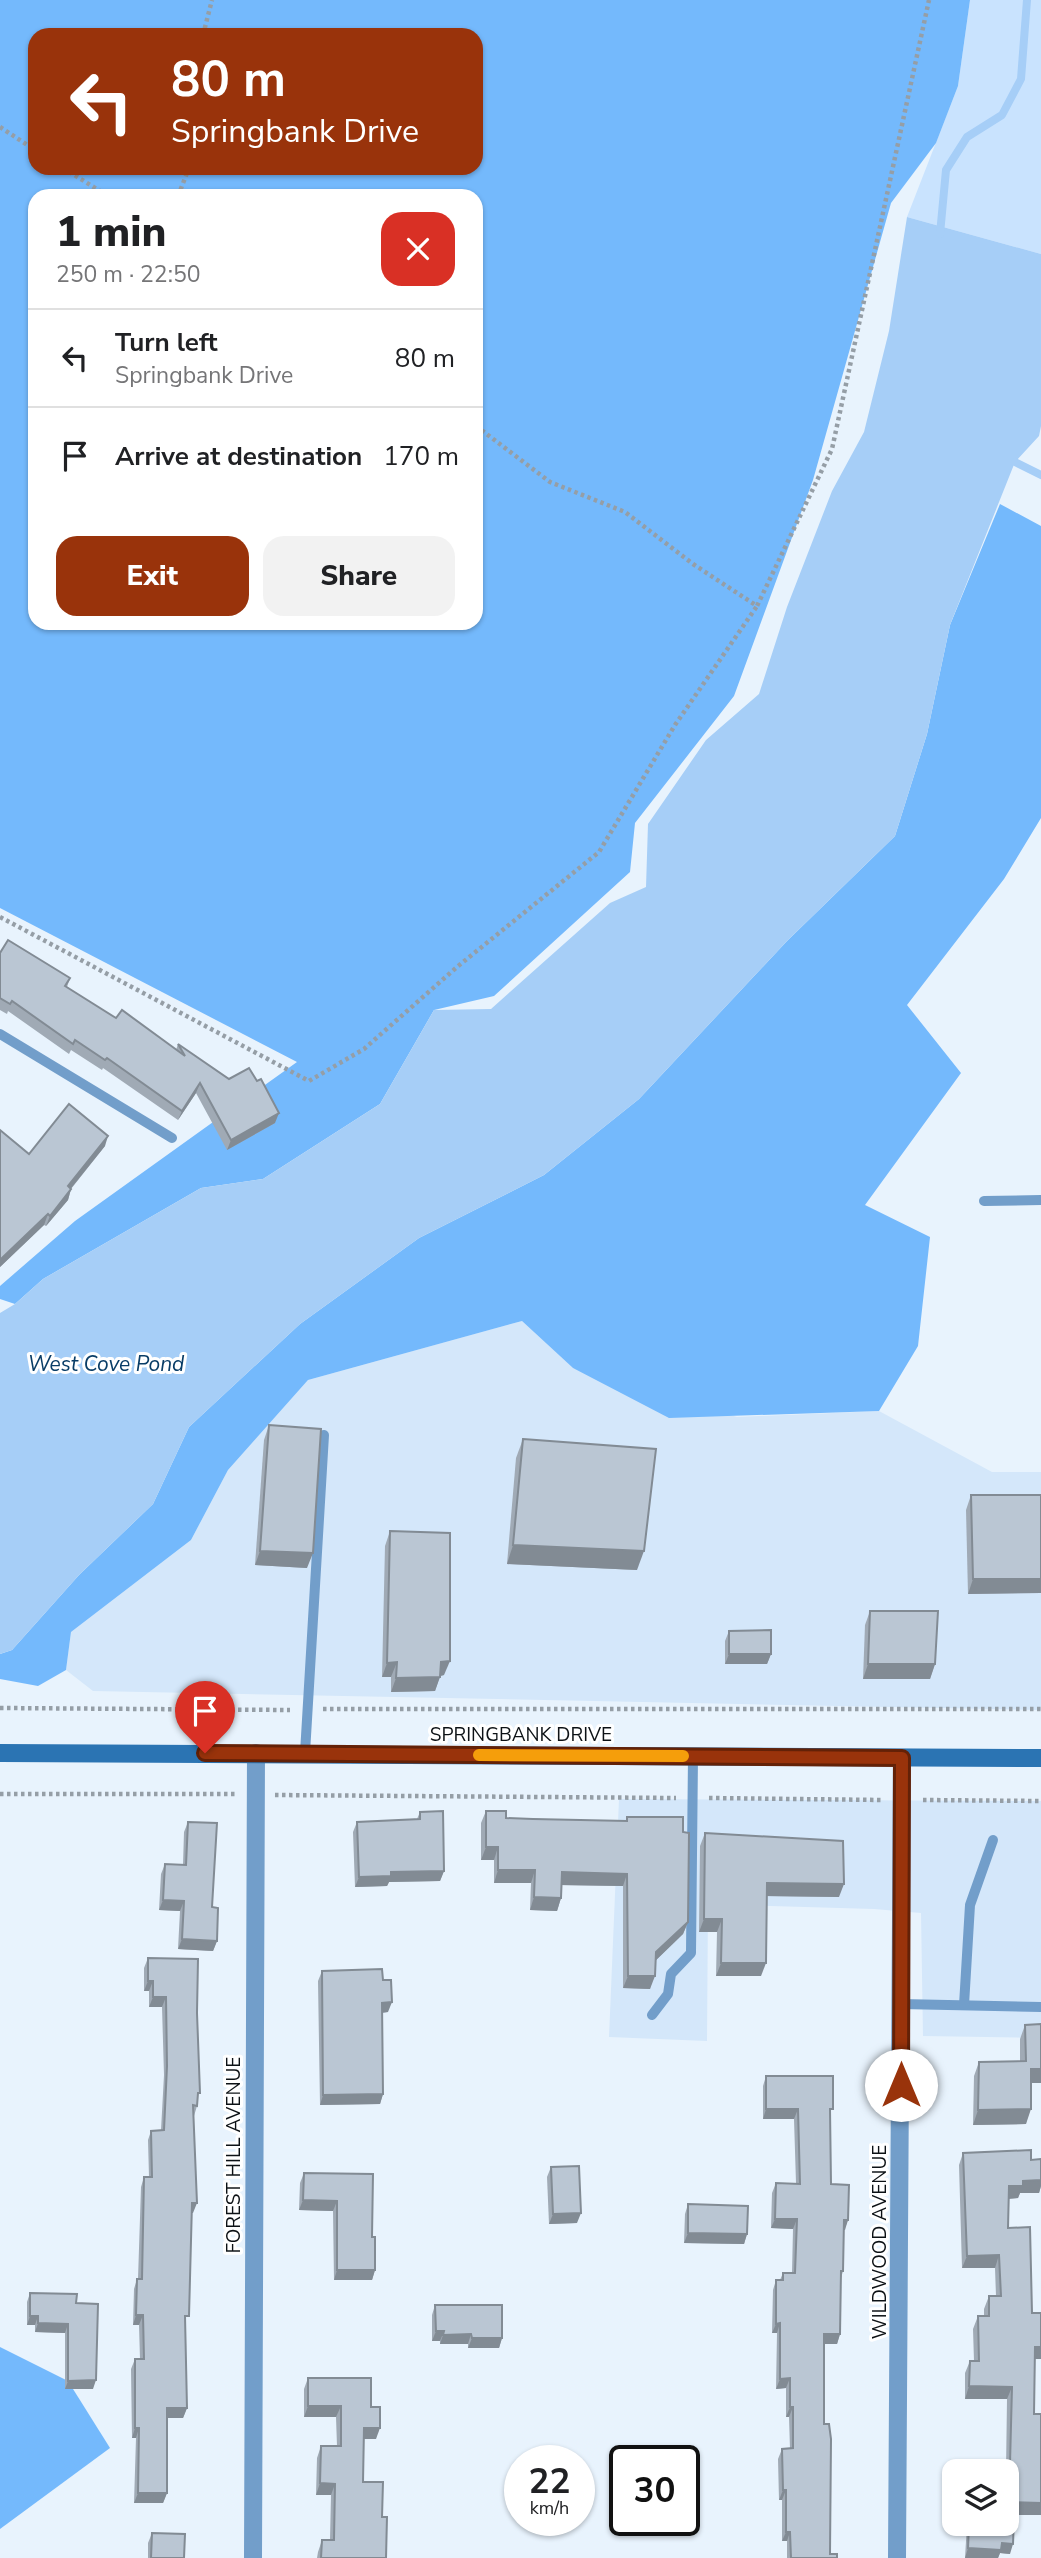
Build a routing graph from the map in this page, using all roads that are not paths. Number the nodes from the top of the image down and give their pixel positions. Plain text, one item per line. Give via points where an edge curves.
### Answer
1 (0, 1034) edge
2 (172, 1138) dead end
3 (984, 1200) dead end
4 (1041, 1200) edge
5 (324, 1435) edge
6 (0, 1753) edge
7 (256, 1753) junction
8 (305, 1754) junction
9 (693, 1756) junction
10 (902, 1758) junction
11 (1041, 1758) edge
12 (993, 1840) dead end
13 (901, 2004) junction
14 (964, 2005) junction
15 (1041, 2007) edge
16 (652, 2015) dead end
17 (253, 2558) edge
18 (897, 2558) edge

1 - 2 lane
3 - 4 lane
5 - 8 lane
6 - 7 main road, SPRINGBANK DRIVE
7 - 8 main road, SPRINGBANK DRIVE
7 - 17 street, FOREST HILL AVENUE
8 - 9 main road, SPRINGBANK DRIVE
9 - 10 main road, SPRINGBANK DRIVE
9 - 16 lane via 691,1952 671,1974 668,1994
10 - 11 main road, SPRINGBANK DRIVE
10 - 13 street, WILDWOOD AVENUE
12 - 14 lane via 970,1905
13 - 14 lane
13 - 18 street, WILDWOOD AVENUE
14 - 15 lane

